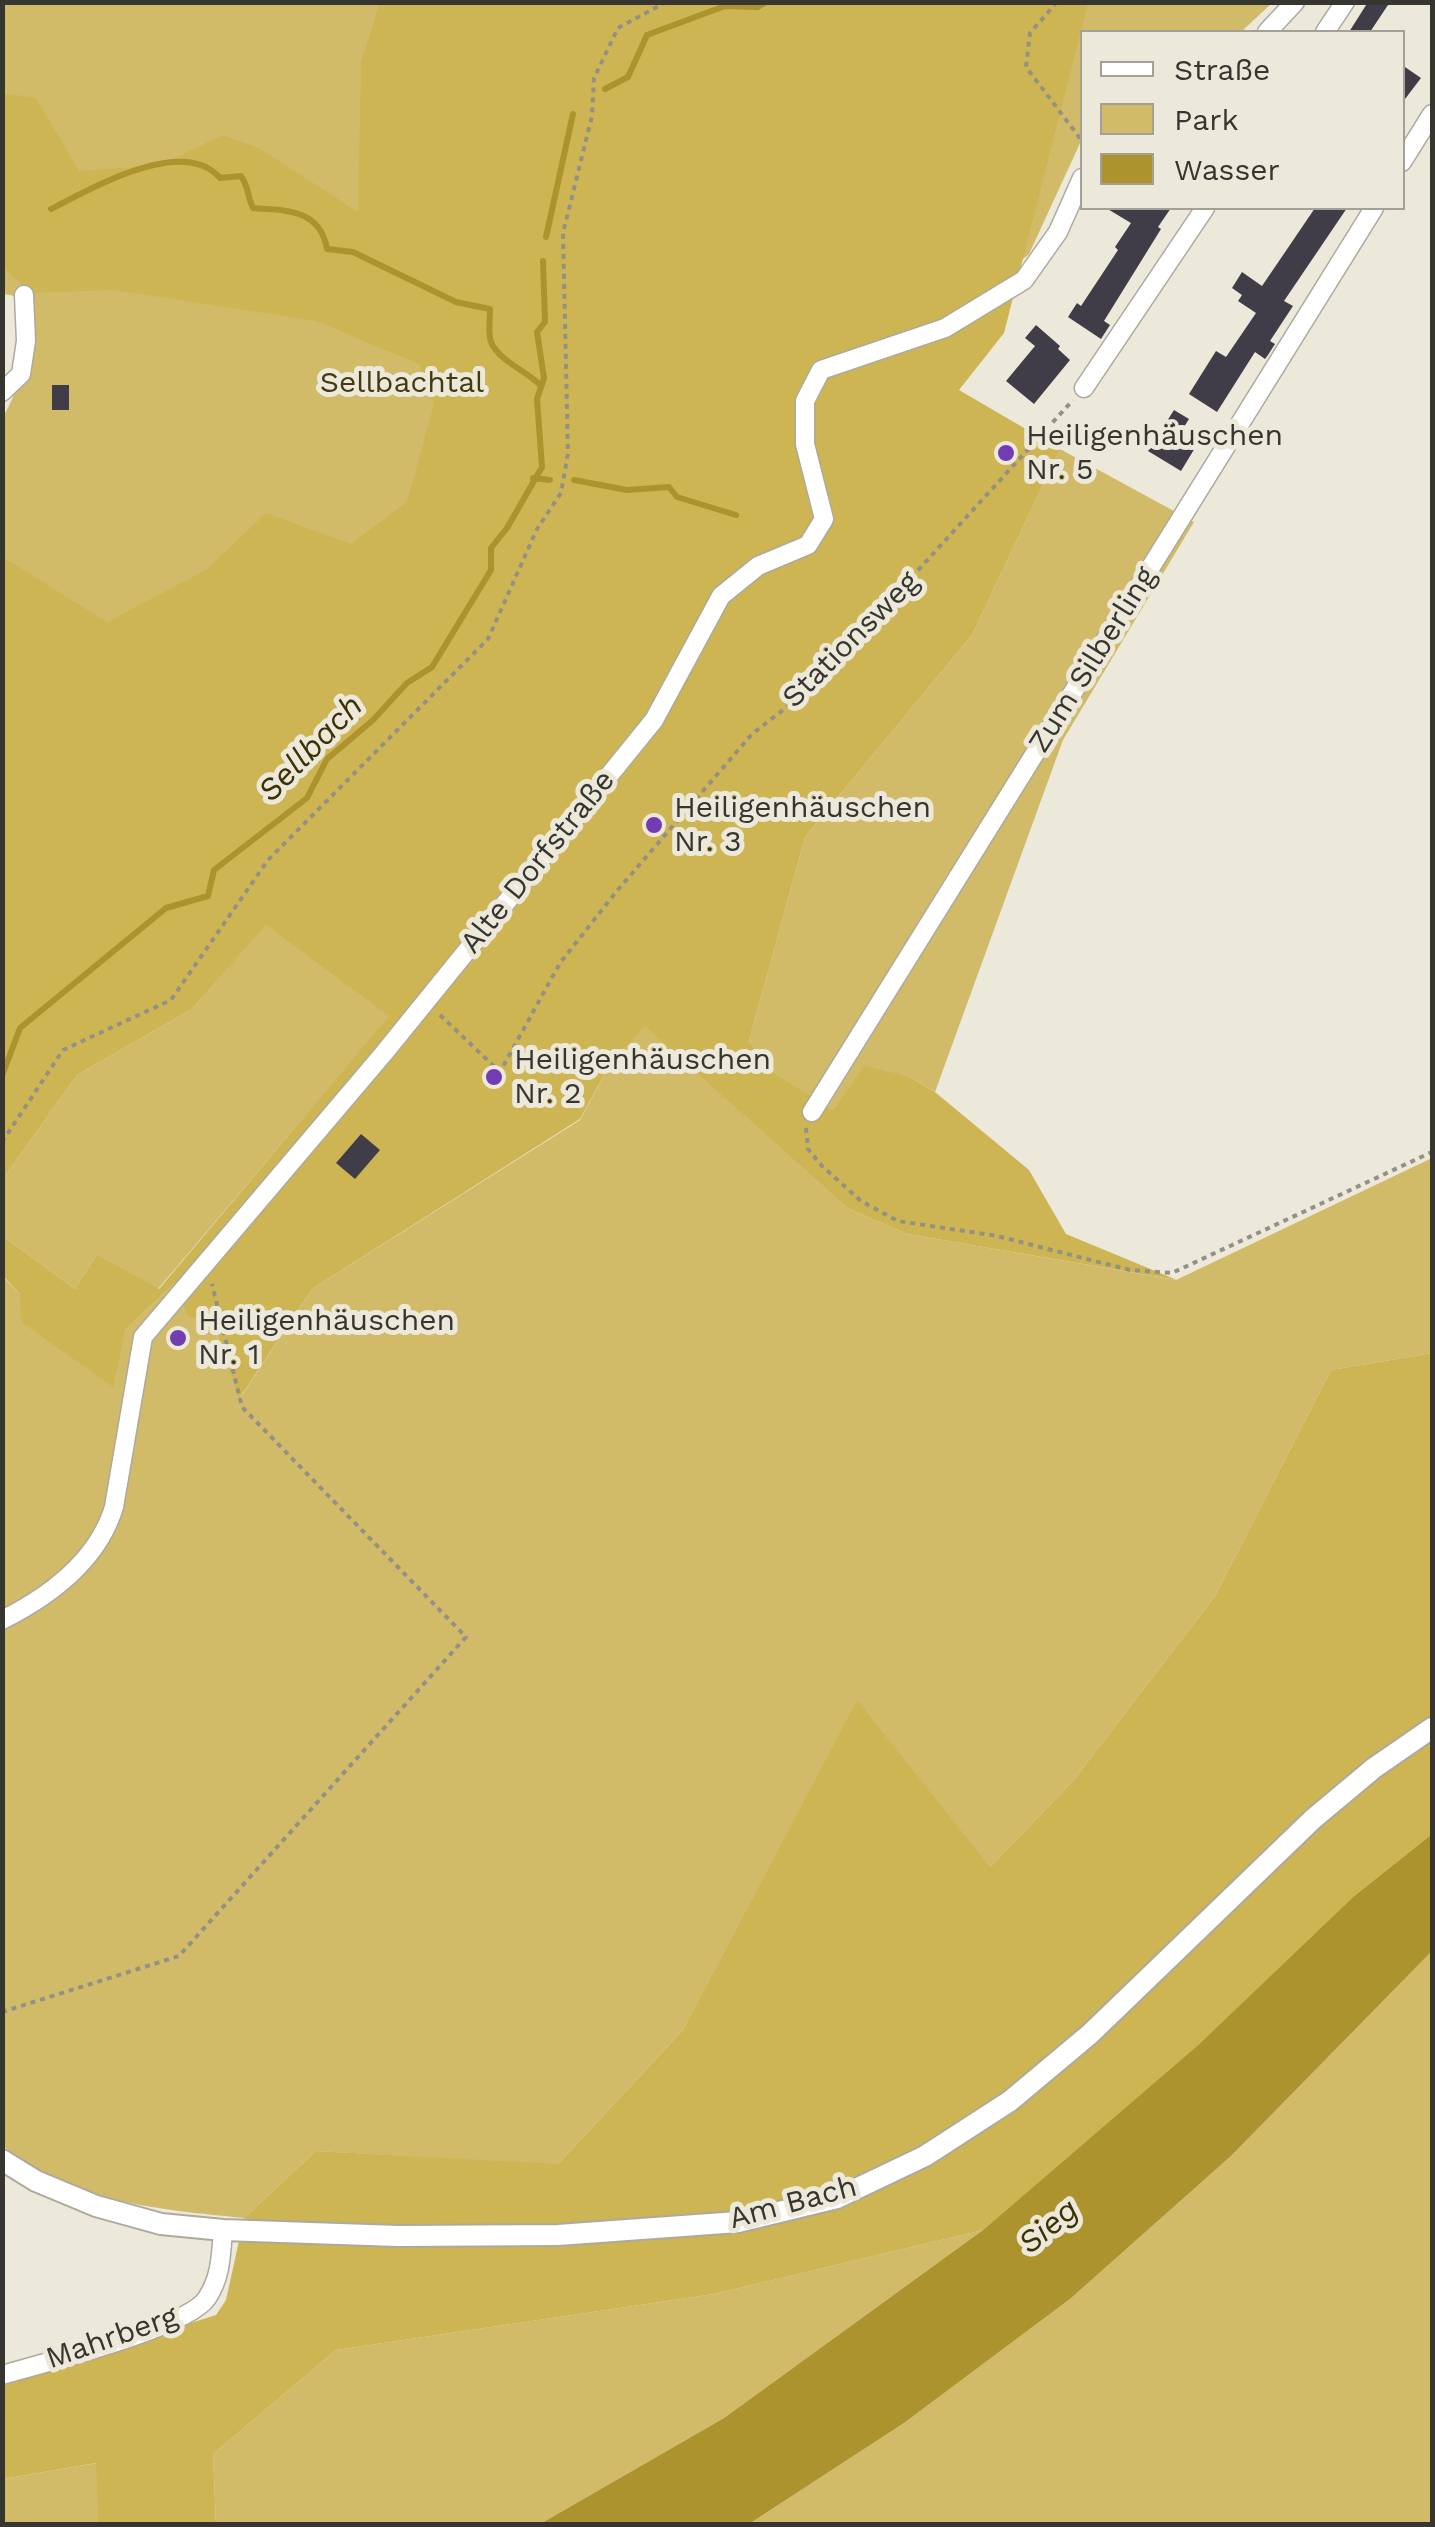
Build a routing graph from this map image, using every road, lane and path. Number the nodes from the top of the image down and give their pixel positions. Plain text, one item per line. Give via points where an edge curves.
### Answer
1 (666, 2) edge
2 (1057, 2) edge
3 (1295, 2) edge
4 (1345, 2) edge
5 (1270, 30) edge
6 (1326, 30) edge
7 (1432, 114) edge
8 (1080, 137) edge
9 (1405, 157) edge
10 (1080, 182) edge
11 (1203, 210) edge
12 (1373, 210) edge
13 (24, 295) dead end
14 (1084, 388) joint
15 (2, 392) edge
16 (426, 1001) junction
17 (812, 1112) joint
18 (2, 1142) edge
19 (1432, 1152) edge
20 (207, 1265) junction
21 (2, 1620) edge
22 (1432, 1728) edge
23 (2, 2012) edge
24 (2, 2160) edge
25 (223, 2230) junction
26 (2, 2375) edge

1 - 18 path via 618,28 594,78 592,116 563,234 568,453 561,493 488,639 268,860 171,1000 63,1050
2 - 8 path via 1030,33 1026,67
3 - 5 street
4 - 6 street
7 - 9 street
10 - 16 street, Alte Dorfstraße via 1058,232 1024,280 945,328 821,370 806,401 805,444 824,519 808,546 758,566 722,596 654,720
11 - 14 street
12 - 17 street, Zum Silberling
13 - 15 street via 21,374
14 - 16 path, Stationsweg via 823,676 752,734 616,892 560,964 500,1072
16 - 20 street, Alte Dorfstraße
17 - 19 path via 805,1130 808,1150 860,1201 898,1220 1172,1274
20 - 21 street, Alte Dorfstraße via 143,1338 108,1528 88,1558
20 - 23 path via 242,1407 466,1637 179,1956
22 - 25 street, Am Bach via 1313,1819 1090,2034 1010,2101 925,2156 838,2198 738,2222 558,2234
24 - 25 street, Am Bach via 96,2206 161,2224
25 - 26 street, Mahrberg via 220,2271 206,2302 178,2320

